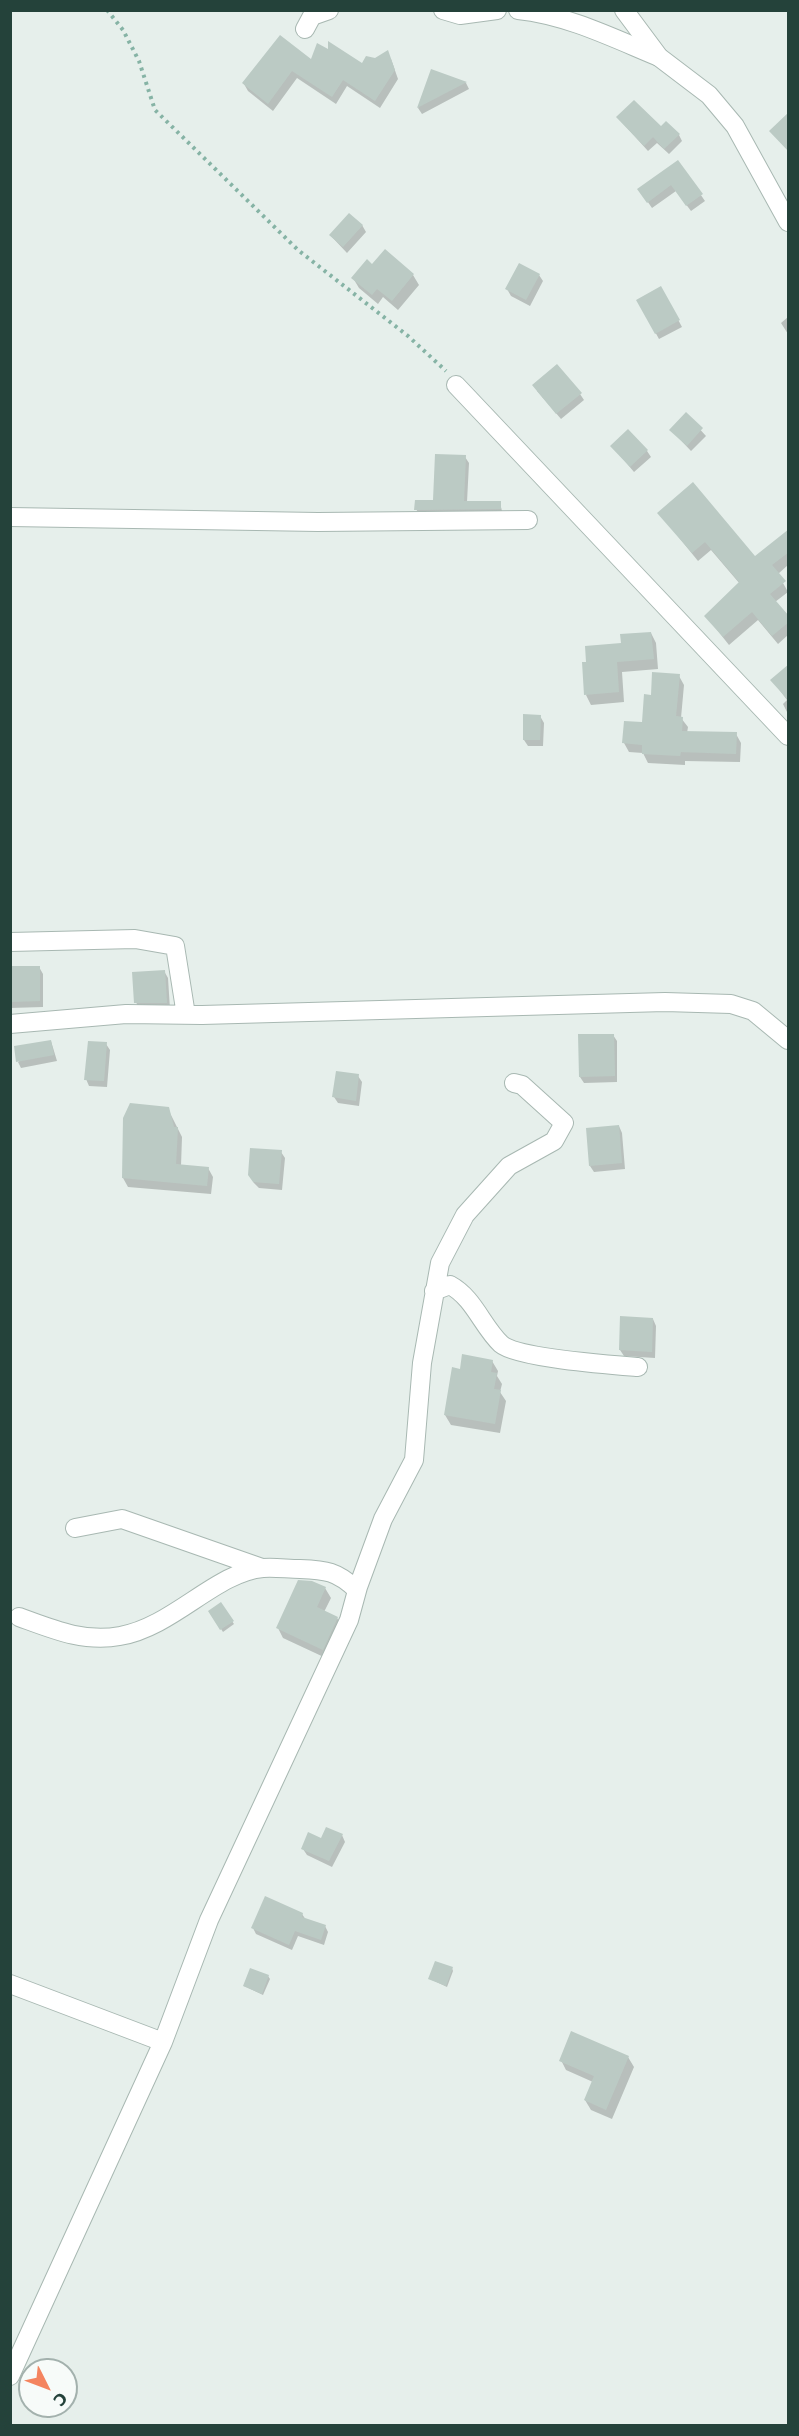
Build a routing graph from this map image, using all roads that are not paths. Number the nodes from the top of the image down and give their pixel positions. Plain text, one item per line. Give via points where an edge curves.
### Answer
1 (329, 10) edge
2 (443, 10) edge
3 (497, 10) edge
4 (518, 10) edge
5 (624, 10) edge
6 (305, 29) dead end
7 (659, 57) junction
8 (789, 222) edge
9 (456, 385) road end
10 (10, 517) edge
11 (528, 520) dead end
12 (789, 736) edge
13 (10, 942) edge
14 (186, 1015) junction
15 (10, 1024) edge
16 (789, 1040) edge
17 (514, 1083) dead end
18 (434, 1291) junction
19 (638, 1367) dead end
20 (75, 1528) dead end
21 (262, 1568) junction
22 (357, 1590) junction
23 (19, 1617) dead end
24 (10, 1984) edge
25 (163, 2042) junction
26 (10, 2376) edge

1 - 6 street via 312,16
2 - 3 street via 460,15
4 - 7 street via 578,24
5 - 7 street
7 - 8 street via 709,95 735,126
9 - 12 street
10 - 11 street via 318,522
13 - 14 street via 135,939 175,946
14 - 15 street via 126,1014
14 - 16 street via 653,1002 731,1004 753,1011
17 - 18 street via 522,1085 564,1123 554,1141 509,1166 465,1215 440,1263
18 - 19 street via 450,1285 462,1292 503,1346 543,1357
18 - 22 street via 422,1363 414,1460 383,1520
20 - 21 street via 122,1519
21 - 22 street via 322,1570 342,1576
21 - 23 street via 236,1576 165,1621 121,1636 86,1638
22 - 25 street via 349,1620 209,1920
24 - 25 street
25 - 26 street

